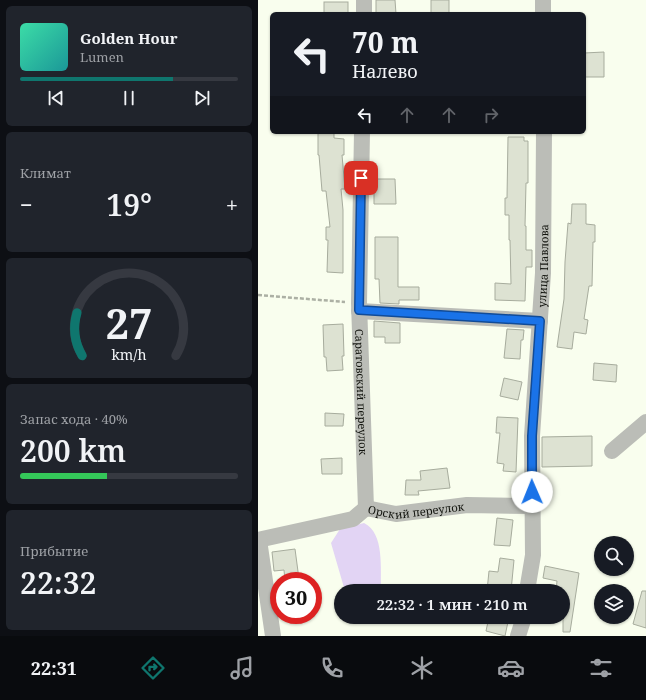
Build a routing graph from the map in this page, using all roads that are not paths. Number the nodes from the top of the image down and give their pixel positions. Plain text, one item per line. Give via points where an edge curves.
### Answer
1 (364, 0) edge
2 (543, 0) edge
3 (364, 12) edge
4 (543, 12) edge
5 (362, 134) edge
6 (544, 134) edge
7 (359, 307) junction
8 (540, 321) junction
9 (646, 422) edge
10 (612, 451) dead end
11 (532, 506) junction
12 (366, 508) junction
13 (259, 540) edge
14 (528, 584) edge
15 (522, 624) edge
16 (273, 636) edge
17 (518, 636) edge

1 - 3 street
2 - 4 street
5 - 7 street, Саратовский переулок
6 - 8 street, улица Павлова
7 - 8 street
7 - 12 street, Саратовский переулок
8 - 11 street, улица Павлова via 532,436
9 - 10 street
11 - 12 street, Орский переулок via 467,505 396,514
11 - 14 street, улица Павлова via 532,555
12 - 13 street, Орский переулок via 353,519
13 - 16 street
15 - 17 street

